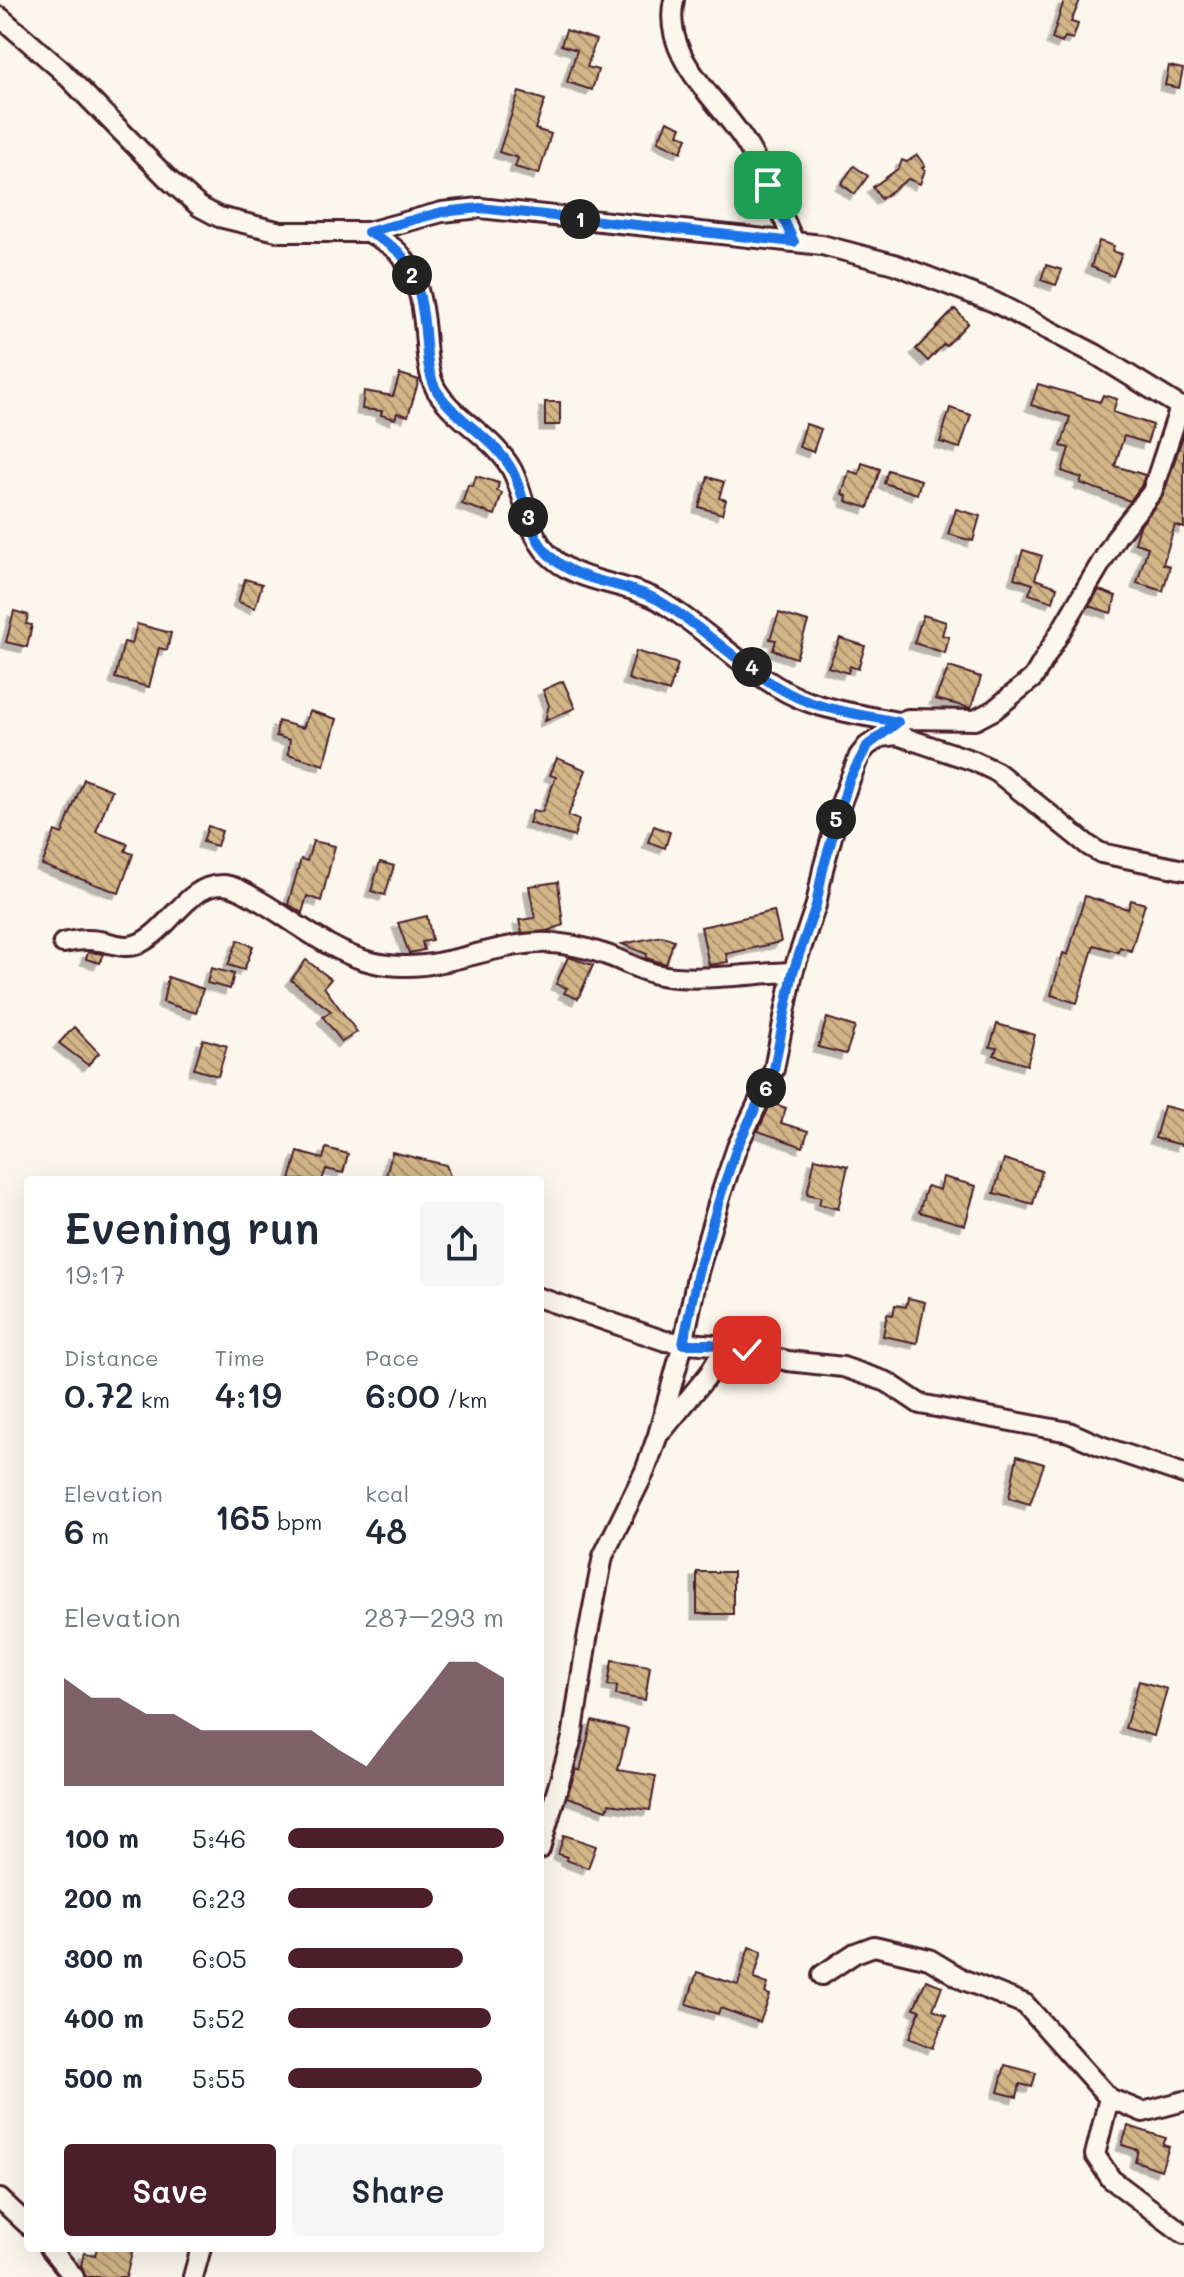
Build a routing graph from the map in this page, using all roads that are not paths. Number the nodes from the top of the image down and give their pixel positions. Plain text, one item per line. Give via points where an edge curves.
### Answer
1 (674, 0) edge
2 (0, 17) edge
3 (368, 232) junction
4 (794, 242) junction
5 (1182, 408) edge
6 (898, 722) junction
7 (881, 737) junction
8 (1184, 870) edge
9 (63, 943) dead end
10 (793, 972) junction
11 (544, 1299) edge
12 (683, 1344) junction
13 (726, 1346) junction
14 (658, 1435) junction
15 (1184, 1474) edge
16 (544, 1835) edge
17 (822, 1975) dead end
18 (1109, 2098) junction
19 (1184, 2101) edge
20 (0, 2199) edge
21 (24, 2221) edge
22 (1184, 2234) edge
23 (53, 2252) edge
24 (200, 2252) edge
25 (74, 2277) edge
26 (193, 2277) edge

1 - 4 street via 672,32 681,55 745,141
2 - 3 street via 200,207 281,232
3 - 4 street via 442,212 480,208
3 - 6 street via 409,265 436,389 496,447 548,554 568,569 657,600 807,702
4 - 5 street via 894,264 994,302 1095,354
5 - 6 street via 1152,492 1117,536 1033,678 975,720
6 - 7 street
7 - 8 street via 897,735 984,765 1101,853
7 - 10 street via 867,746 849,780
9 - 10 street via 139,943 199,890 227,885 353,957 373,963 421,967 539,943 604,954 663,976
10 - 12 street via 774,1069 721,1194
11 - 12 street via 646,1337
12 - 13 street
12 - 14 street
13 - 14 street
13 - 15 street via 843,1367 887,1382 920,1404 1069,1432
14 - 16 street via 603,1556 572,1738
17 - 18 street via 874,1946 929,1959 964,1980 1025,2004
18 - 19 street via 1143,2112
18 - 22 street via 1095,2155 1111,2179
20 - 21 street
23 - 25 street
24 - 26 street

